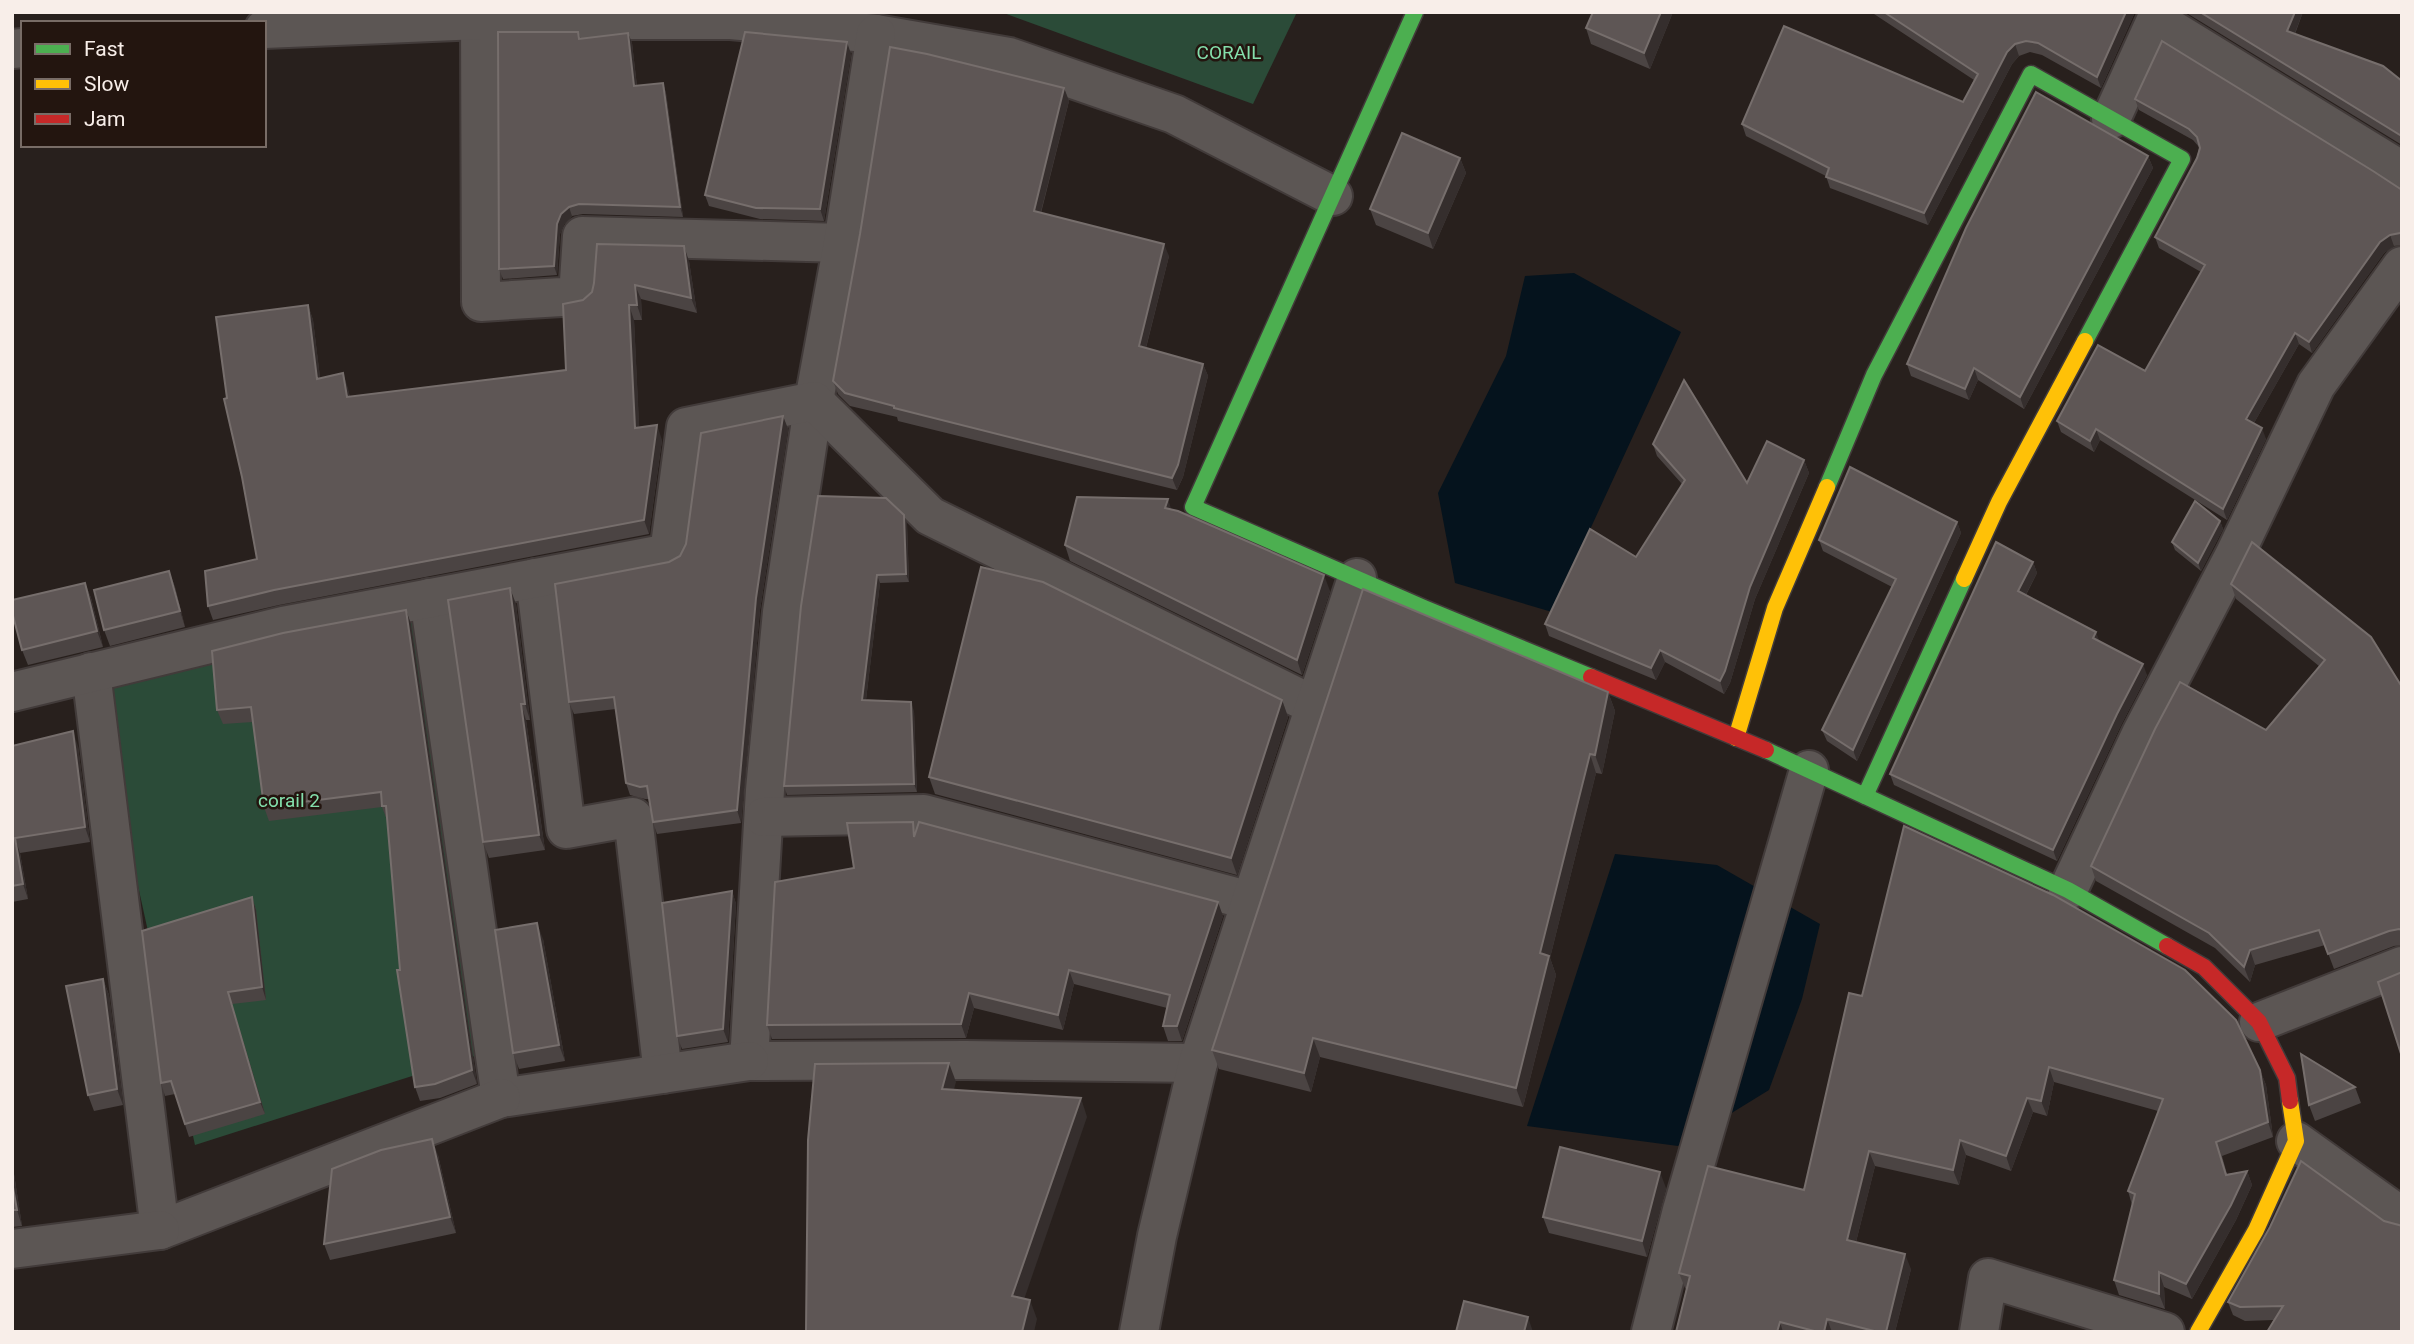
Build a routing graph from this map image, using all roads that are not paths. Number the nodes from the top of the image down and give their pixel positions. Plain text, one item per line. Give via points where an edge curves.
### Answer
1 (1415, 12) edge
2 (480, 20) junction
3 (266, 29) edge
4 (876, 34) junction
5 (2111, 119) junction
6 (2402, 171) edge
7 (1333, 196) junction
8 (843, 243) junction
9 (2402, 266) edge
10 (814, 401) junction
11 (535, 578) junction
12 (1357, 578) junction
13 (429, 598) junction
14 (91, 672) junction
15 (12, 692) edge
16 (1315, 706) junction
17 (1736, 738) junction
18 (1809, 770) junction
19 (1866, 796) junction
20 (764, 817) junction
21 (2068, 890) junction
22 (1251, 901) junction
23 (2402, 966) edge
24 (2259, 1022) junction
25 (749, 1061) junction
26 (1198, 1063) junction
27 (663, 1074) junction
28 (501, 1098) junction
29 (2296, 1141) junction
30 (2402, 1217) edge
31 (160, 1230) junction
32 (12, 1249) edge
33 (1139, 1332) edge
34 (1651, 1332) edge
35 (1979, 1332) edge
36 (2165, 1332) edge
37 (2198, 1332) edge

1 - 7 street
2 - 3 street
2 - 4 street via 731,20
2 - 8 street via 481,302 578,296 582,236
4 - 7 street via 1009,57 1174,114
4 - 8 street
5 - 6 street via 2156,20
5 - 17 street via 2031,74 1874,375 1774,608
5 - 19 street via 2182,159 1998,502
7 - 12 street via 1193,507
8 - 10 street
9 - 21 street via 2316,385
10 - 11 street via 685,427 669,552
10 - 16 street via 930,516
10 - 20 street via 782,612
11 - 13 street
11 - 27 street via 566,829 634,817
12 - 16 street
12 - 17 street
13 - 14 street via 283,626
13 - 28 street
14 - 15 street
14 - 31 street
16 - 22 street
17 - 18 street
18 - 19 street
18 - 34 street
19 - 21 street
20 - 22 street via 924,814
20 - 25 street
21 - 24 street via 2204,967
22 - 26 street
23 - 24 street
24 - 29 street via 2287,1078
25 - 26 street
25 - 27 street
26 - 33 street
27 - 28 street
28 - 31 street
29 - 30 street
29 - 37 street via 2256,1230
31 - 32 street
35 - 36 street via 1988,1278

